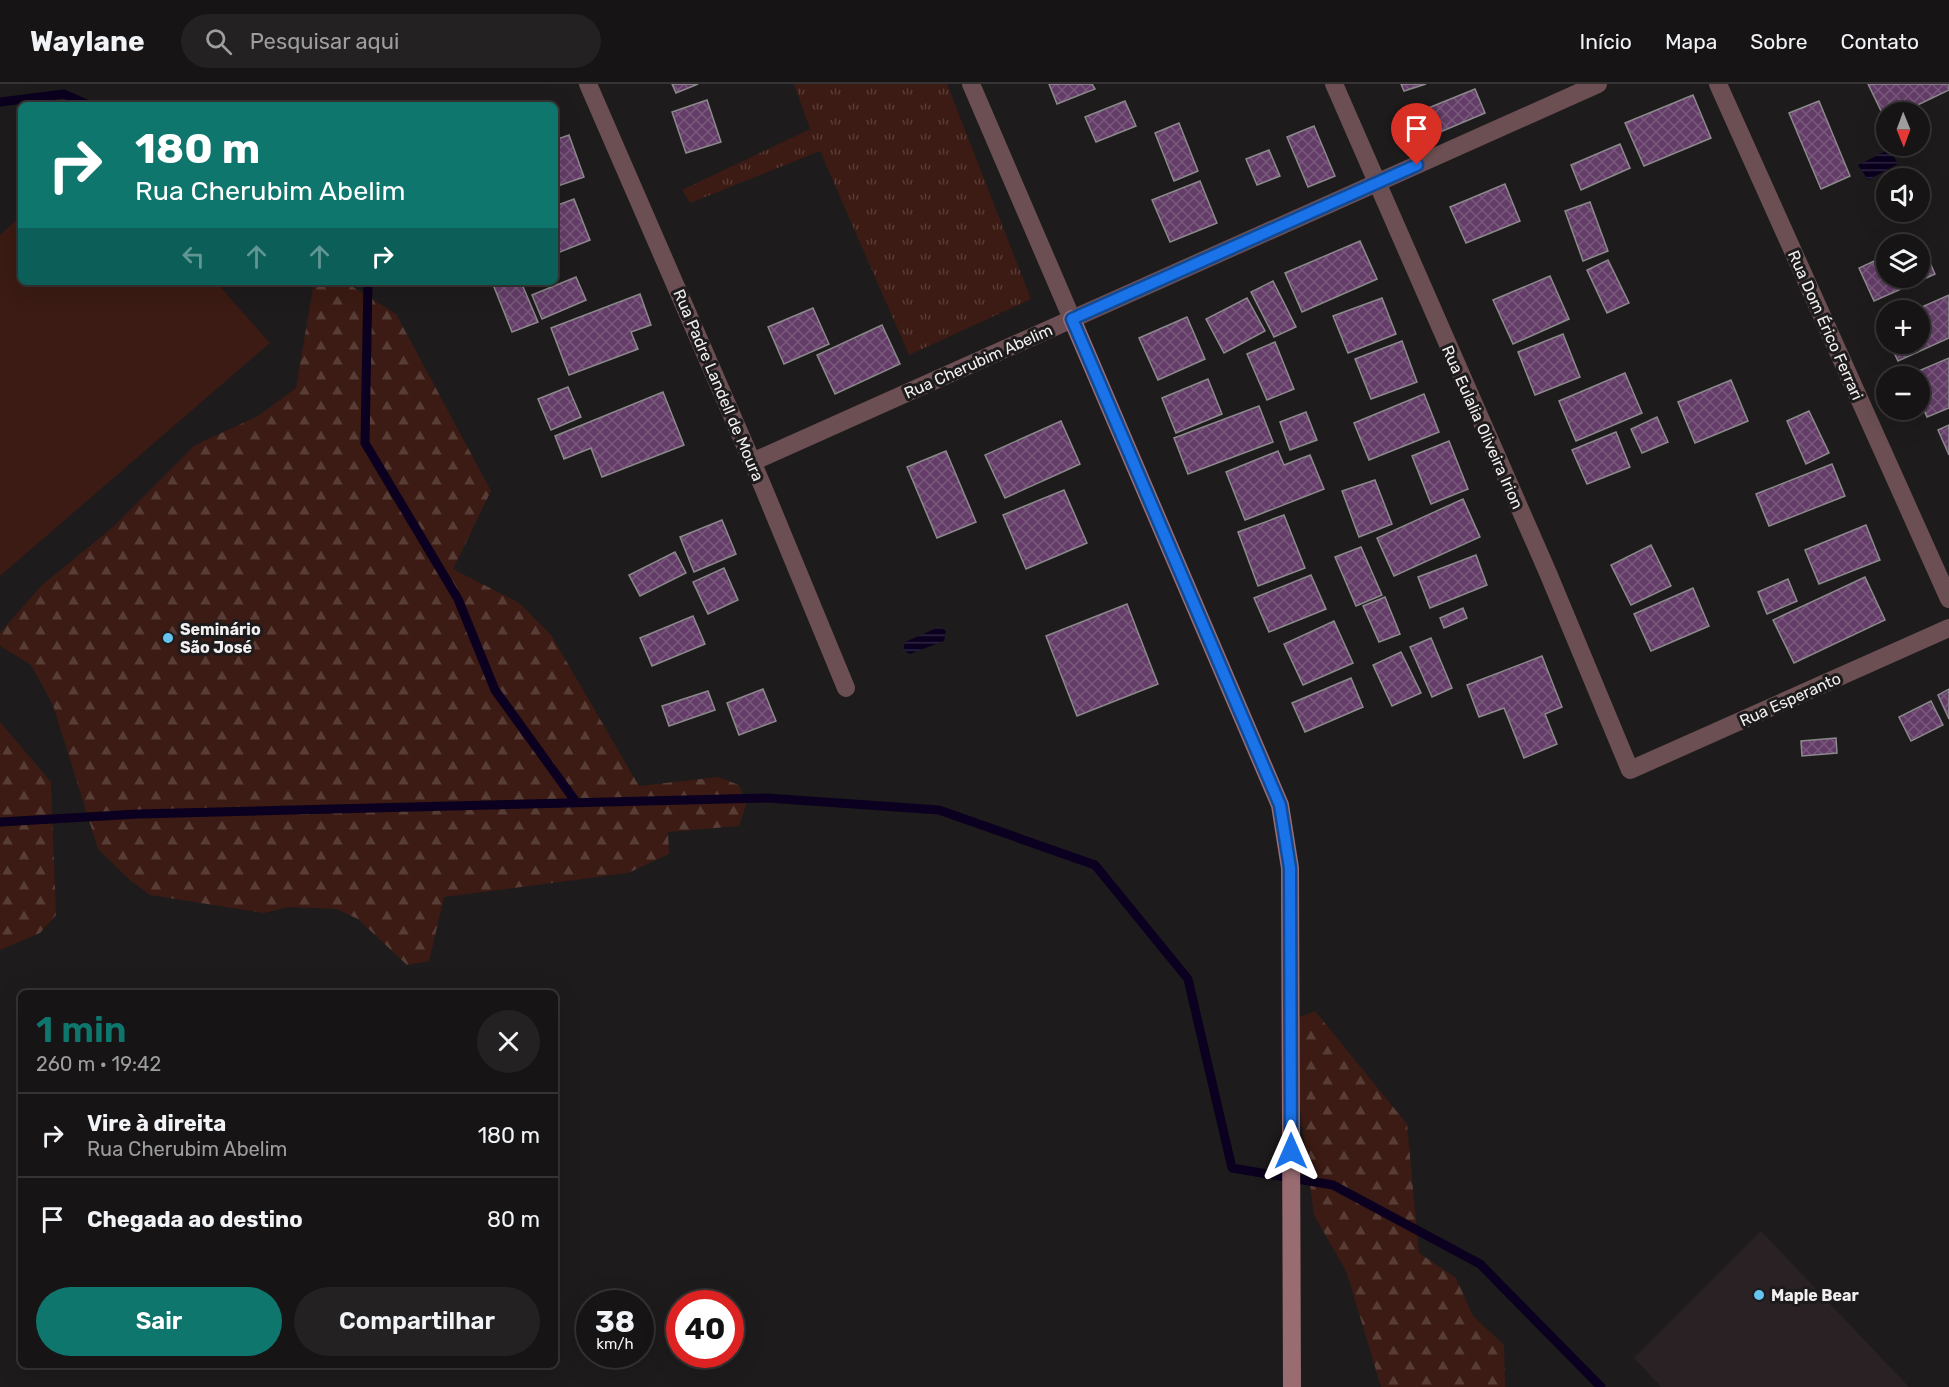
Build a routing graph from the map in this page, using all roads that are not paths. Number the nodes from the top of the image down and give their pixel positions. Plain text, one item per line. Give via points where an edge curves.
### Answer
1 (588, 84) edge
2 (971, 84) edge
3 (1334, 84) edge
4 (1598, 84) edge
5 (1718, 84) edge
6 (1377, 183) junction
7 (1072, 319) junction
8 (753, 462) junction
9 (1949, 598) edge
10 (1949, 628) edge
11 (846, 688) dead end
12 (1630, 770) joint
13 (1292, 1387) edge

1 - 8 street, Rua Padre Landell de Moura
2 - 7 street
3 - 6 street, Rua Eulalia Oliveira Irion
4 - 6 street, Rua Cherubim Abelim
5 - 9 street, Rua Dom Érico Ferrari
6 - 7 street, Rua Cherubim Abelim
6 - 12 street, Rua Eulalia Oliveira Irion
7 - 8 street, Rua Cherubim Abelim
7 - 13 street via 1280,805 1290,868
8 - 11 street, Rua Padre Landell de Moura
10 - 12 street, Rua Esperanto

